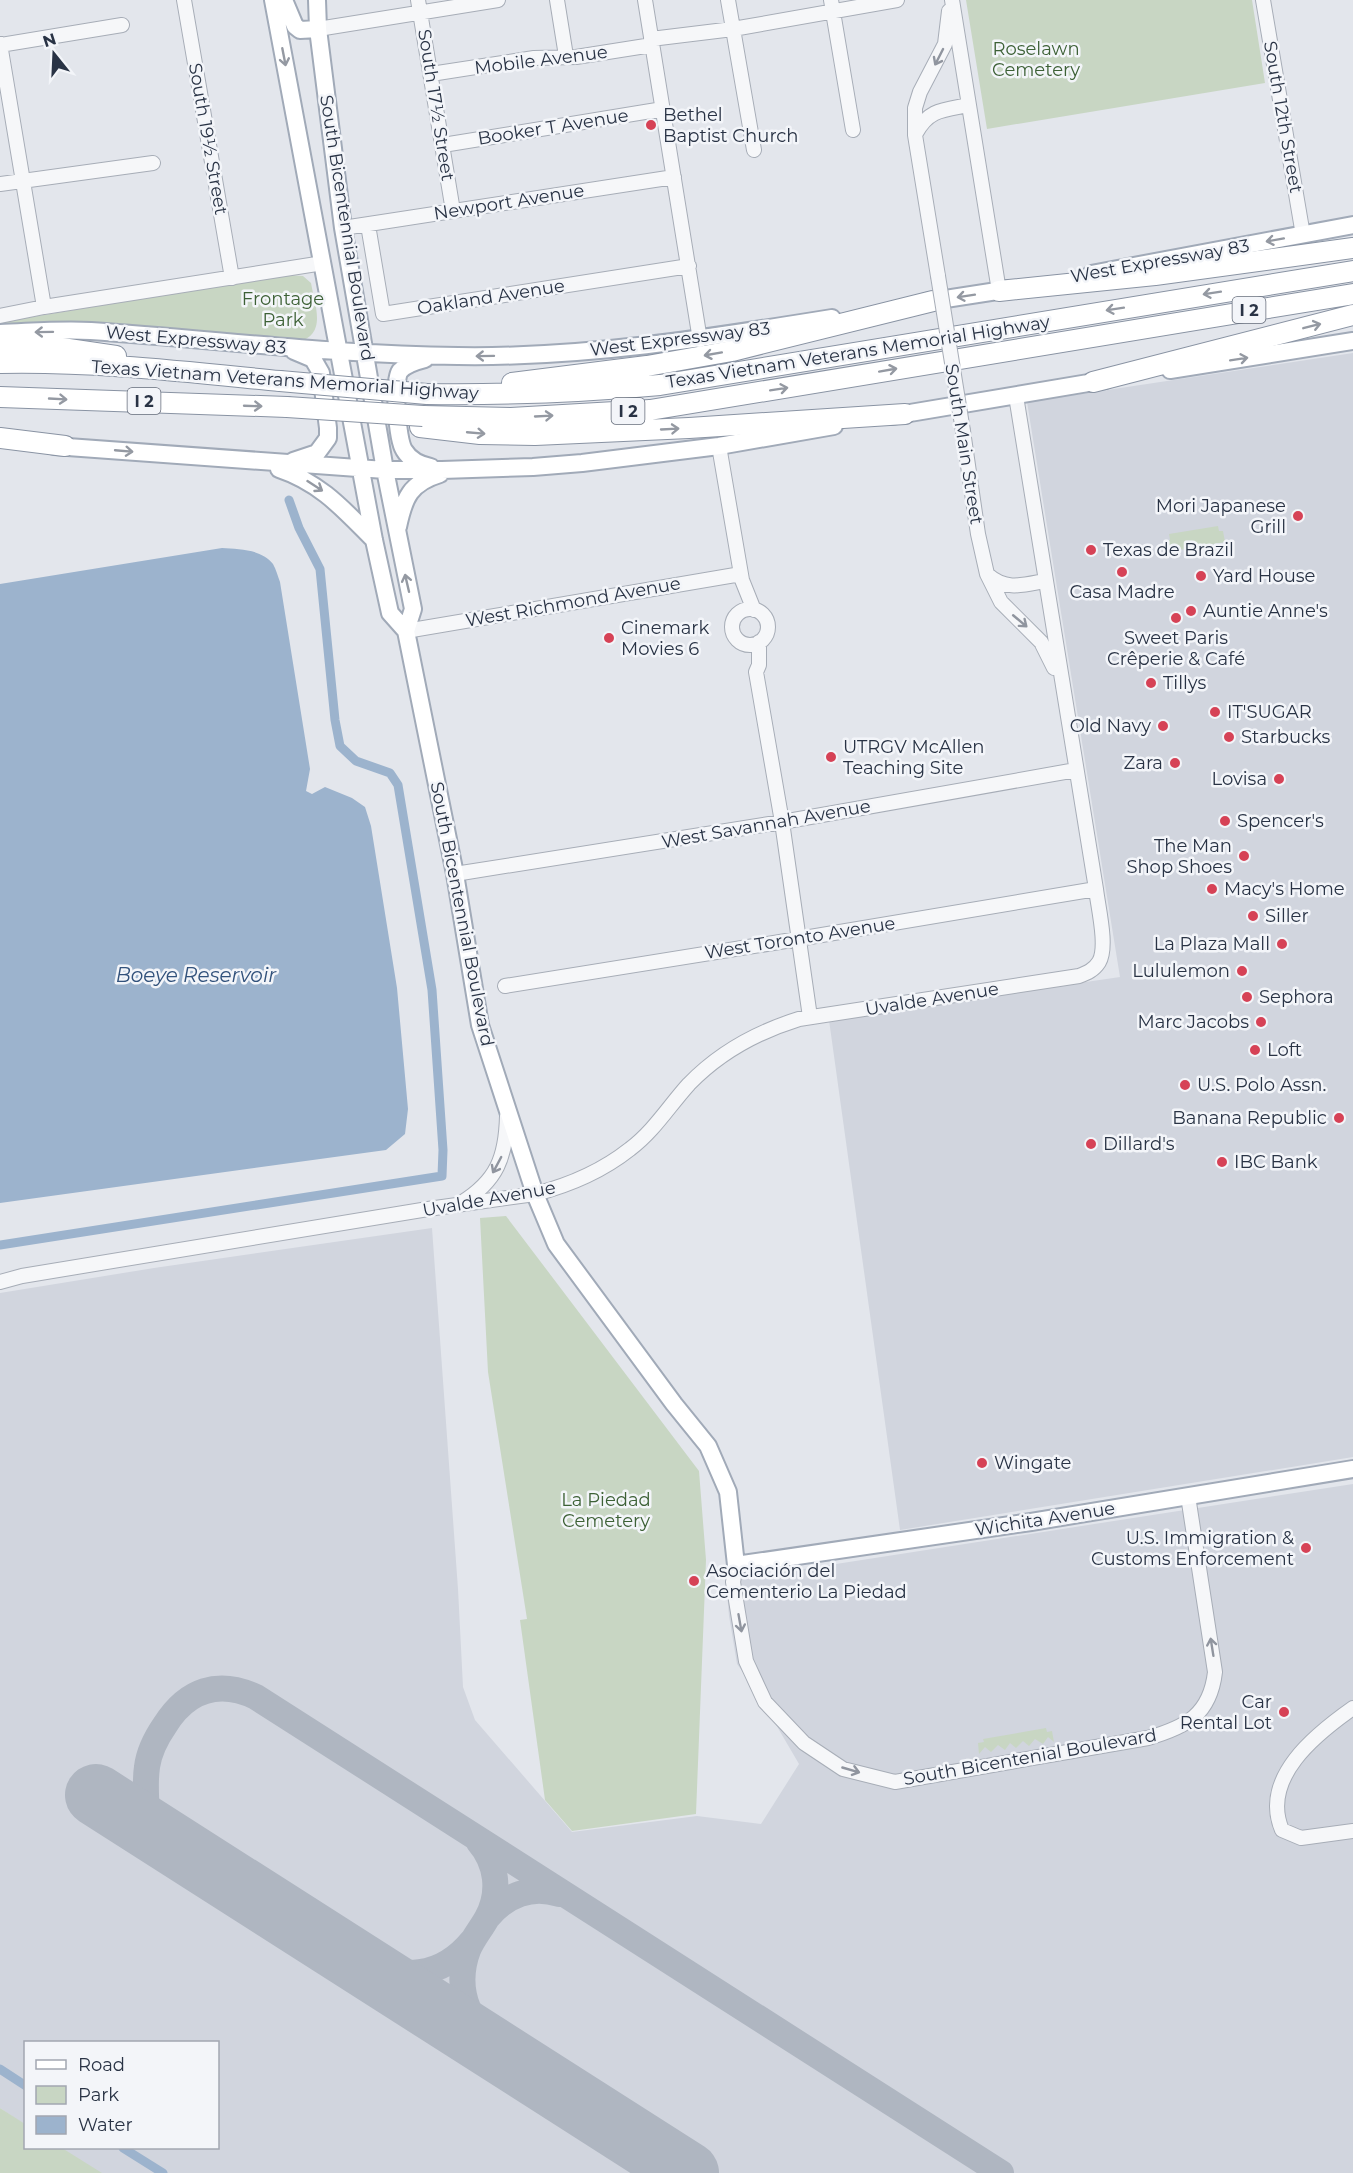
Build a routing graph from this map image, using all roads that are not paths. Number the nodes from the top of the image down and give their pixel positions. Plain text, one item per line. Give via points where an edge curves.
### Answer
1 (184, 0) edge
2 (273, 0) edge
3 (284, 0) edge
4 (317, 0) edge
5 (498, 0) edge
6 (557, 0) edge
7 (645, 0) edge
8 (729, 0) edge
9 (897, 0) edge
10 (951, 0) edge
11 (1263, 0) edge
12 (832, 5) edge
13 (419, 7) edge
14 (122, 25) dead end
15 (318, 29) junction
16 (733, 29) junction
17 (651, 42) junction
18 (0, 45) edge
19 (566, 56) junction
20 (431, 74) junction
21 (969, 105) junction
22 (663, 109) junction
23 (853, 130) dead end
24 (915, 135) junction
25 (443, 145) junction
26 (754, 150) dead end
27 (153, 163) dead end
28 (674, 177) junction
29 (22, 180) junction
30 (0, 184) edge
31 (453, 211) junction
32 (368, 225) junction
33 (1353, 225) edge
34 (344, 228) junction
35 (1303, 235) junction
36 (1353, 248) edge
37 (323, 263) junction
38 (688, 266) junction
39 (1353, 271) edge
40 (231, 278) junction
41 (999, 291) junction
42 (1353, 294) edge
43 (933, 301) junction
44 (44, 307) junction
45 (1353, 315) edge
46 (0, 316) edge
47 (0, 333) edge
48 (700, 340) junction
49 (1353, 341) edge
50 (0, 345) edge
51 (284, 347) junction
52 (340, 351) junction
53 (366, 352) junction
54 (441, 356) junction
55 (0, 363) edge
56 (243, 377) junction
57 (1093, 382) junction
58 (427, 394) junction
59 (1016, 396) junction
60 (0, 397) edge
61 (905, 414) junction
62 (420, 421) junction
63 (0, 438) edge
64 (0, 446) edge
65 (65, 446) junction
66 (719, 446) junction
67 (261, 462) junction
68 (281, 464) junction
69 (360, 469) junction
70 (461, 469) junction
71 (385, 470) junction
72 (442, 470) junction
73 (397, 534) junction
74 (374, 540) junction
75 (987, 574) junction
76 (741, 577) junction
77 (1045, 581) junction
78 (754, 610) junction
79 (739, 613) junction
80 (406, 631) junction
81 (759, 642) junction
82 (743, 644) junction
83 (756, 672) junction
84 (1064, 698) junction
85 (1076, 770) junction
86 (782, 822) junction
87 (455, 874) junction
88 (1096, 889) junction
89 (798, 939) junction
90 (1099, 963) joint
91 (505, 986) dead end
92 (810, 1017) junction
93 (507, 1108) junction
94 (535, 1194) junction
95 (457, 1205) junction
96 (0, 1282) edge
97 (1353, 1469) edge
98 (1188, 1496) junction
99 (736, 1566) junction
100 (1353, 1708) edge
101 (1353, 1831) edge

1 - 40 street, South 19½ Street
2 -> 37 main road, South Bicentennial Boulevard
3 - 15 main road via 295,26 300,30
4 - 15 main road, South Bicentennial Boulevard
5 - 13 street
6 - 19 street
7 - 17 street
8 - 16 street
9 - 12 street, Mobile Avenue
10 - 21 street
10 -> 24 street, South Main Street via 945,44 915,108
11 - 35 street, South 12th Street
12 - 16 street, Mobile Avenue
12 - 23 street
13 - 15 street
13 - 20 street, South 17½ Street
14 - 18 street
15 - 34 main road, South Bicentennial Boulevard
16 - 17 street, Mobile Avenue
16 - 26 street
17 - 19 street, Mobile Avenue
17 - 22 street
18 - 29 street
19 - 20 street, Mobile Avenue
20 - 25 street, South 17½ Street
21 - 24 street via 929,115
21 - 41 street
22 - 25 street, Booker T Avenue
22 - 28 street
24 - 75 street, South Main Street, bridge
25 - 31 street, South 17½ Street
27 - 29 street
28 - 31 street, Newport Avenue
28 - 38 street
29 - 30 street
29 - 44 street
31 - 32 street, Newport Avenue
32 - 34 street, Newport Avenue
32 - 38 street, Oakland Avenue via 383,314
33 - 35 main road, West Expressway 83
34 - 53 main road, South Bicentennial Boulevard
35 -> 41 main road, West Expressway 83
36 - 41 highway
37 - 40 street
37 - 52 main road, South Bicentennial Boulevard
38 - 48 street
39 -> 58 highway, Texas Vietnam Veterans Memorial Highway / I 2 via 660,385 514,395
40 - 44 street
41 -> 43 main road, West Expressway 83
62 -> 42 highway, Texas Vietnam Veterans Memorial Highway / I 2 via 650,410
43 - 48 main road, West Expressway 83
43 -> 58 highway via 732,351
44 - 46 street
57 -> 45 highway
51 -> 47 main road, West Expressway 83 via 88,331
48 -> 54 main road, West Expressway 83 via 552,354
57 -> 49 main road
50 - 56 highway via 65,348
51 - 52 main road, West Expressway 83
51 - 68 main road via 313,359 319,368 328,428 327,438 317,453
52 - 53 main road, West Expressway 83
52 - 69 main road, South Bicentennial Boulevard
53 - 54 main road, West Expressway 83
53 - 71 main road, South Bicentennial Boulevard
54 - 72 main road via 414,362 397,377 398,431 403,450 414,461
55 - 56 highway, Texas Vietnam Veterans Memorial Highway / I 2
56 - 58 highway, Texas Vietnam Veterans Memorial Highway / I 2, bridge
57 - 59 main road
59 - 61 main road
59 - 77 street, South Main Street
60 -> 62 highway, Texas Vietnam Veterans Memorial Highway / I 2, bridge via 287,407
62 -> 61 highway via 480,434 535,435
61 - 66 main road
63 - 65 highway
64 - 65 main road
65 -> 67 main road
66 - 70 main road via 582,463
66 - 76 street
67 - 68 main road
67 -> 74 main road via 315,485
68 - 69 main road
69 - 71 main road
69 - 74 main road, South Bicentennial Boulevard
70 - 72 main road
70 - 73 main road via 431,477 412,489
71 - 72 main road
71 - 73 main road, South Bicentennial Boulevard
80 -> 73 main road, South Bicentennial Boulevard via 413,609
74 - 80 main road, South Bicentennial Boulevard via 390,613
75 - 77 street via 998,584 1008,586
75 -> 84 street, South Main Street via 1001,602 1041,642
76 - 78 street
76 - 79 street
76 - 80 street, West Richmond Avenue
77 - 84 street, South Main Street
78 - 79 street
78 - 81 street via 763,614 768,625
79 - 82 street via 733,618 731,629
80 - 87 main road, South Bicentennial Boulevard
81 - 82 street
81 - 83 street
82 - 83 street
83 - 86 street
84 - 85 street, South Main Street
85 - 86 street, West Savannah Avenue
85 - 88 street, South Main Street
86 - 87 street, West Savannah Avenue
86 - 89 street
87 - 93 main road, South Bicentennial Boulevard via 480,1025
88 - 89 street, West Toronto Avenue
88 - 90 street, South Main Street via 1103,946
89 - 91 street, West Toronto Avenue
89 - 92 street
90 - 92 street, Uvalde Avenue via 1079,976
92 - 94 street, Uvalde Avenue via 778,1026 738,1045 703,1071 625,1153 587,1177
93 - 94 main road, South Bicentennial Boulevard
93 -> 95 street via 502,1159 475,1194
94 - 95 street, Uvalde Avenue
94 - 99 main road, South Bicentennial Boulevard via 556,1244 708,1446 728,1492
95 - 96 street, Uvalde Avenue
97 - 98 main road, Wichita Avenue
98 - 99 main road, Wichita Avenue
99 -> 98 street, South Bicentenial Boulevard via 733,1582 746,1661 765,1702 804,1743 843,1769 895,1782 1148,1738 1175,1730 1198,1712 1209,1696 1215,1672
100 - 101 street via 1304,1747 1288,1769 1276,1808 1282,1830 1301,1838

